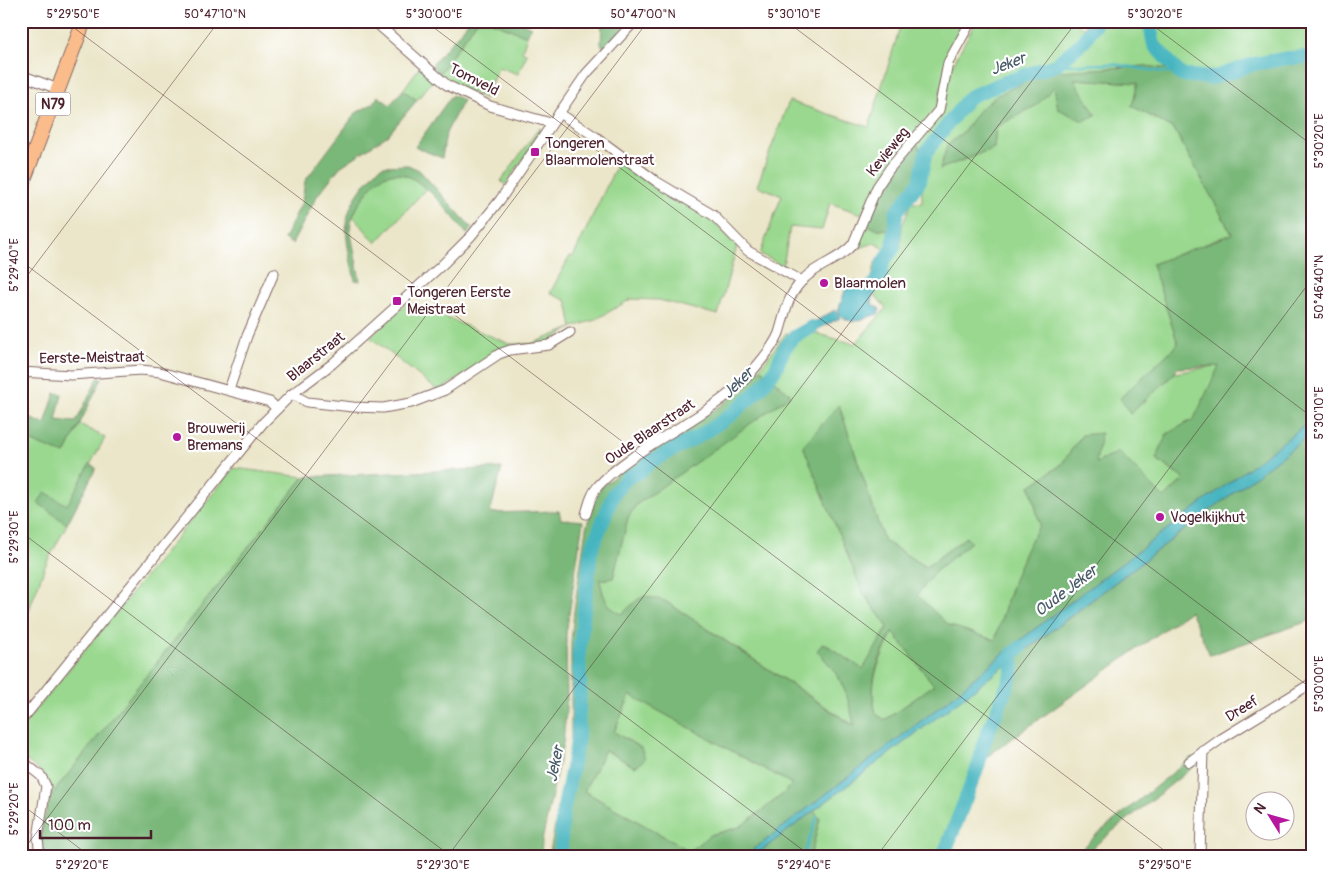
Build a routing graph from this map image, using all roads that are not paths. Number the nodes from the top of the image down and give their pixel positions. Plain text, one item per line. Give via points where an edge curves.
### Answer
1 (84, 21) edge
2 (374, 21) edge
3 (635, 21) edge
4 (971, 21) edge
5 (21, 75) edge
6 (58, 88) junction
7 (558, 113) junction
8 (551, 123) junction
9 (21, 187) edge
10 (274, 272) dead end
11 (802, 281) junction
12 (570, 332) dead end
13 (21, 372) edge
14 (229, 390) junction
15 (292, 394) junction
16 (277, 409) junction
17 (586, 514) dead end
18 (1312, 683) edge
19 (21, 721) edge
20 (1202, 752) junction
21 (21, 760) edge
22 (1188, 762) dead end
23 (40, 857) edge
24 (1200, 857) edge

1 - 6 main road, N79
2 - 8 street, Tomveld via 447,85 490,106
3 - 7 street, Blaarstraat via 596,61
4 - 11 street, Kevieweg via 948,63 939,110 877,187 853,244 847,252
5 - 6 street
6 - 9 main road, N79
7 - 8 street, Blaarstraat
7 - 11 street via 657,182 713,215 748,251
8 - 15 street, Blaarstraat via 500,200 471,236 332,364
10 - 14 street
11 - 17 street, Oude Blaarstraat via 786,305 773,344 733,391 604,481 591,498
12 - 15 street via 549,345 499,354 445,390 411,403 383,408 353,407 307,402
13 - 14 street, Eerste-Meistraat via 71,375 142,370
14 - 16 street, Eerste-Meistraat via 270,402
15 - 16 street, Blaarstraat
16 - 19 street, Blaarstraat via 263,422
18 - 20 street, Dreef
20 - 22 street, Dreef
20 - 24 street
21 - 23 street via 41,776 46,786 38,838

